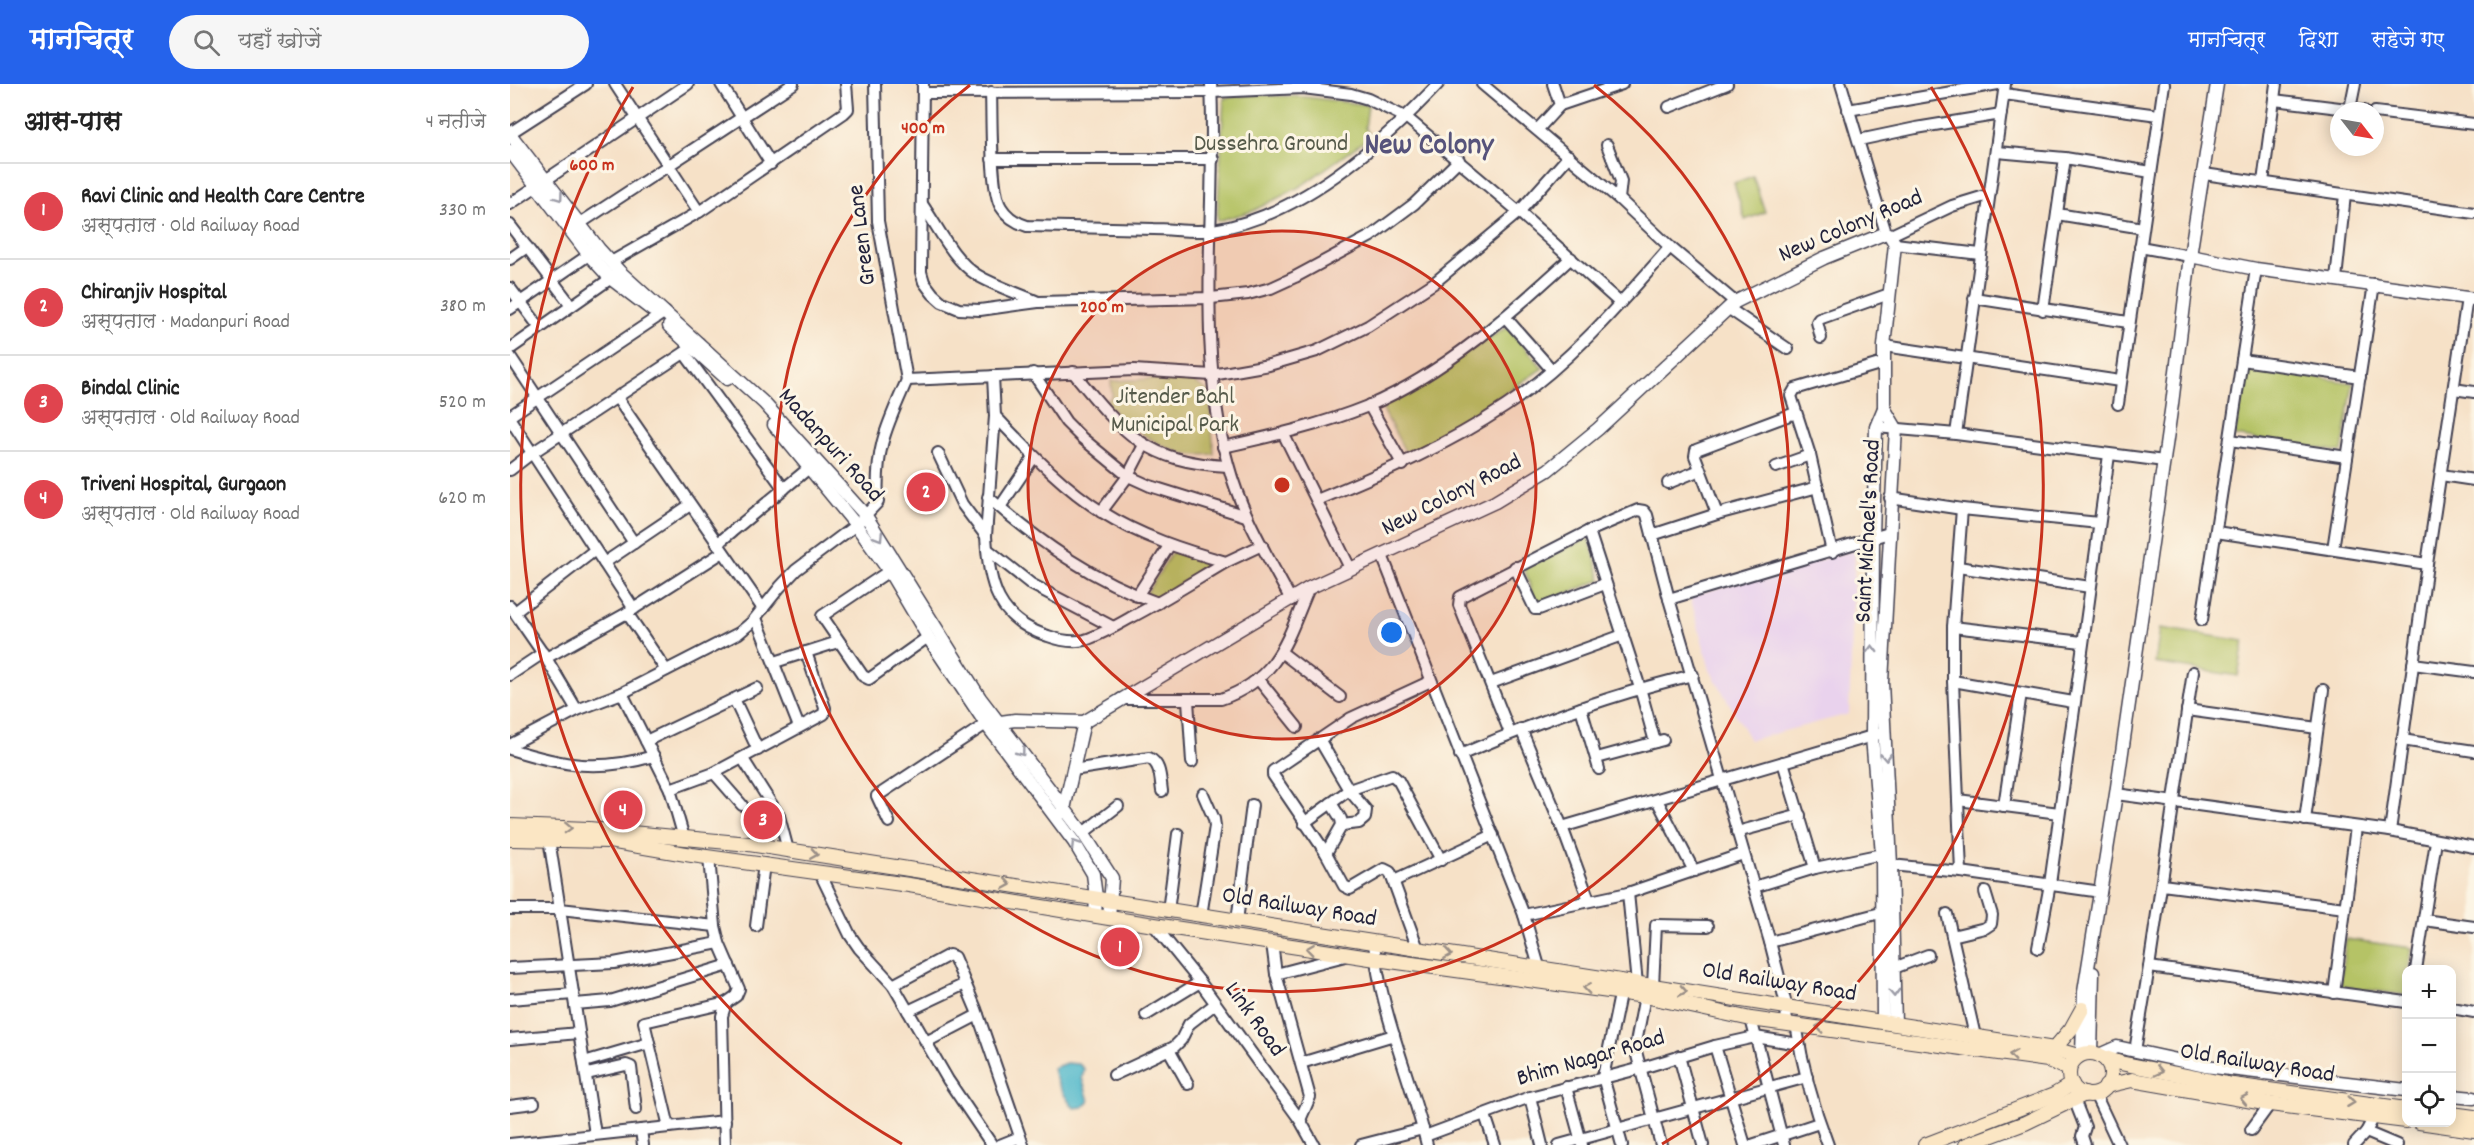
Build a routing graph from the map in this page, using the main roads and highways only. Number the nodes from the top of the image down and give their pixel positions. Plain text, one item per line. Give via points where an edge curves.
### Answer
1 (510, 826) edge
2 (689, 838) junction
3 (510, 839) edge
4 (692, 855) junction
5 (912, 869) junction
6 (909, 885) junction
7 (1621, 987) junction
8 (1649, 991) junction
9 (2082, 1009) road end
10 (2054, 1049) junction
11 (2090, 1055) junction
12 (2069, 1069) junction
13 (2072, 1084) junction
14 (2090, 1093) junction
15 (2402, 1109) edge
16 (2377, 1111) junction
17 (2456, 1115) edge
18 (2474, 1117) edge
19 (2402, 1120) edge
20 (2453, 1127) edge
21 (2474, 1130) edge
22 (1924, 1145) edge
23 (1966, 1145) edge

1 -> 2 main road, Old Railway Road
2 - 4 main road
2 -> 5 main road, Old Railway Road
3 - 4 main road, Old Railway Road via 609,841
4 - 6 main road, Old Railway Road
5 - 6 main road
5 -> 7 main road, Old Railway Road via 1418,949
7 -> 6 main road, Old Railway Road via 1376,959
7 - 8 main road, Old Railway Road
7 - 8 main road, Old Railway Road via 1636,984
8 -> 10 main road, Old Railway Road
12 -> 8 main road, Old Railway Road via 2048,1060 1751,1019
9 - 10 main road
10 - 11 main road, Old Railway Road
11 - 12 main road
11 - 14 main road via 2107,1062 2110,1074
11 -> 16 main road, Old Railway Road
12 - 13 main road
13 - 14 main road
13 - 22 main road via 2054,1095
16 -> 14 main road, Old Railway Road via 2270,1104 2132,1080
14 - 23 main road, Old Railway Road
15 - 16 main road, Old Railway Road
16 - 19 main road, Old Railway Road
17 - 18 main road
20 - 21 main road

